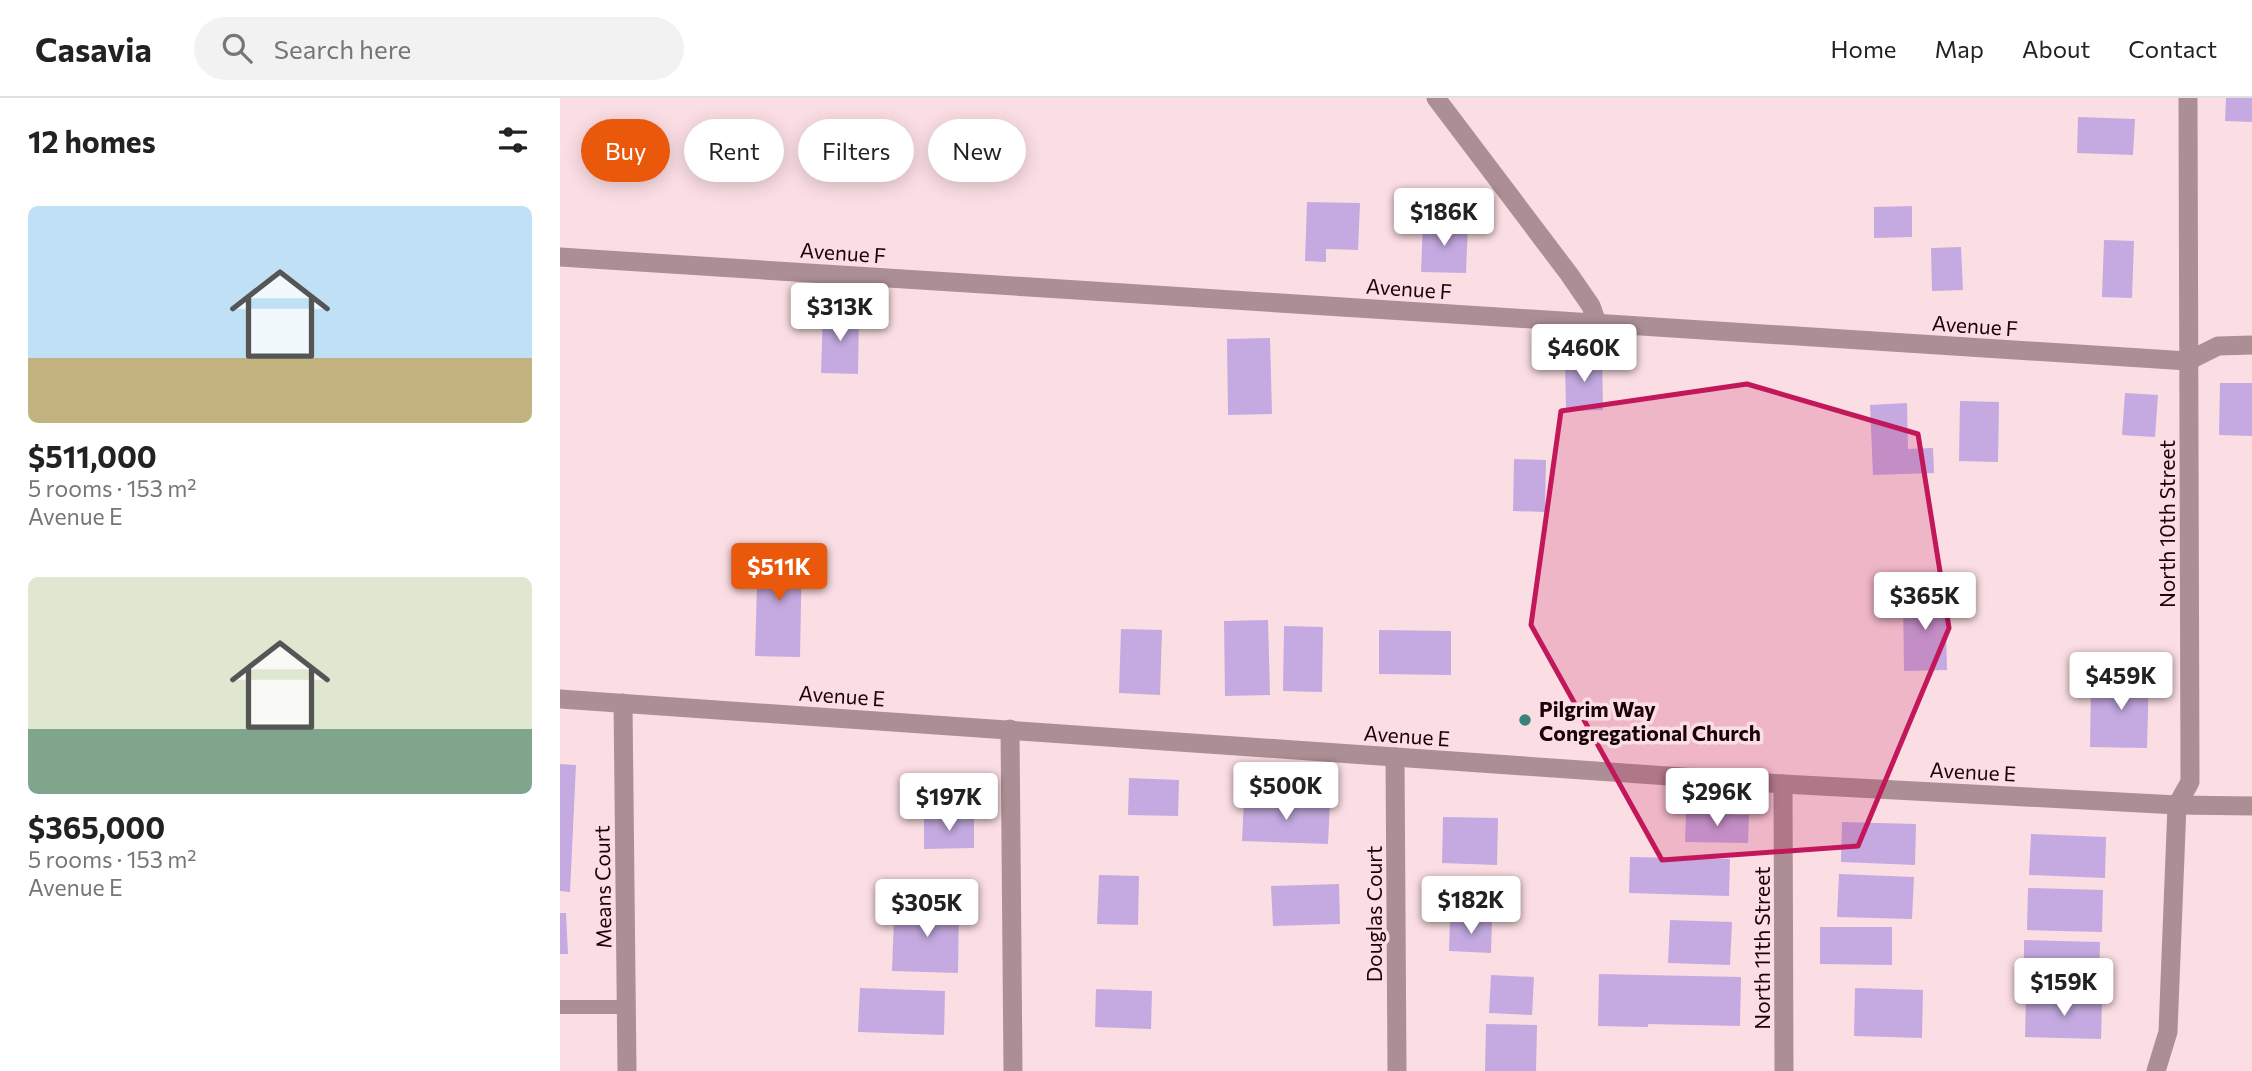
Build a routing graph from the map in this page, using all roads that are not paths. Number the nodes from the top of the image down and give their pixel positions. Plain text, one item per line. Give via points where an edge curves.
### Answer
1 (1436, 98) edge
2 (2188, 98) edge
3 (560, 257) edge
4 (1597, 323) junction
5 (2252, 345) edge
6 (2188, 361) junction
7 (560, 699) edge
8 (623, 704) junction
9 (1010, 729) junction
10 (1395, 757) junction
11 (1783, 783) junction
12 (2177, 804) junction
13 (2252, 806) edge
14 (560, 1007) edge
15 (626, 1007) junction
16 (627, 1071) edge
17 (1013, 1071) edge
18 (1397, 1071) edge
19 (1784, 1071) edge
20 (2156, 1071) edge

1 - 4 street via 1569,274
2 - 6 street, North 10th Street
3 - 4 street, Avenue F
4 - 6 street, Avenue F
5 - 6 street, Avenue F via 2218,346
6 - 12 street, North 10th Street via 2190,782
7 - 8 street, Avenue E
8 - 9 street, Avenue E
8 - 15 street, Means Court
9 - 10 street, Avenue E
9 - 17 street
10 - 11 street, Avenue E
10 - 18 street, Douglas Court
11 - 12 street, Avenue E
11 - 19 street, North 11th Street
12 - 13 street, Avenue E
12 - 20 street, North 10th Street via 2168,1032
14 - 15 lane
15 - 16 street, Means Court

